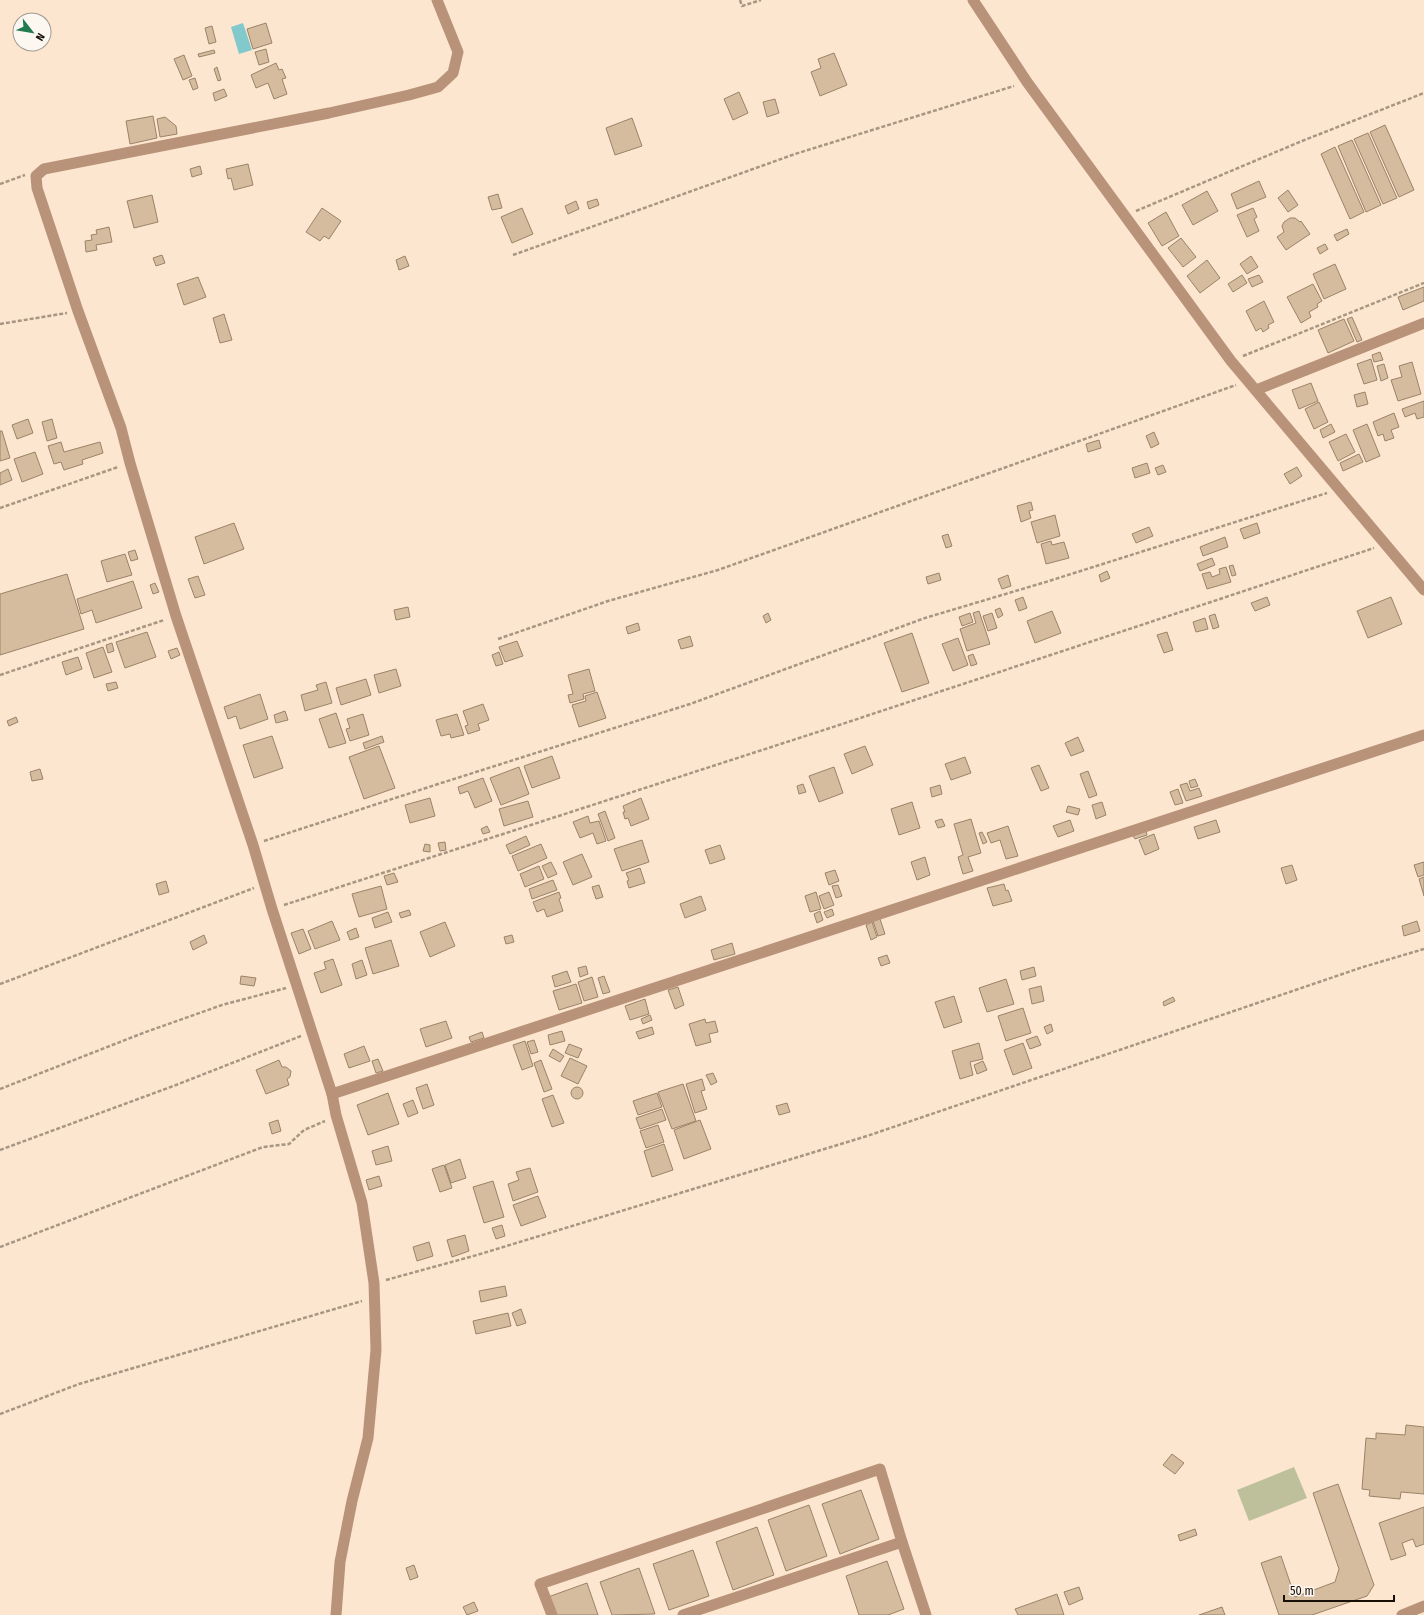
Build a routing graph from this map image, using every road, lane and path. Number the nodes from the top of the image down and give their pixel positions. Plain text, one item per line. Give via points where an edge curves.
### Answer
1 (437, 0) edge
2 (740, 0) edge
3 (761, 0) edge
4 (973, 0) edge
5 (1027, 82) junction
6 (1424, 93) edge
7 (1124, 216) junction
8 (513, 255) dead end
9 (1424, 283) edge
10 (78, 311) junction
11 (1424, 323) edge
12 (0, 324) edge
13 (1231, 361) junction
14 (1256, 390) junction
15 (130, 463) junction
16 (1339, 489) junction
17 (0, 508) edge
18 (1386, 544) junction
19 (1424, 590) edge
20 (176, 616) junction
21 (498, 639) dead end
22 (0, 675) edge
23 (1424, 735) edge
24 (253, 845) junction
25 (264, 885) junction
26 (272, 909) junction
27 (1424, 949) edge
28 (0, 984) edge
29 (297, 986) junction
30 (311, 1032) junction
31 (0, 1089) edge
32 (332, 1094) junction
33 (336, 1115) junction
34 (0, 1150) edge
35 (0, 1247) edge
36 (374, 1283) junction
37 (374, 1297) junction
38 (0, 1414) edge
39 (902, 1542) junction
40 (1424, 1606) edge
41 (336, 1615) edge
42 (552, 1615) edge
43 (683, 1615) edge
44 (926, 1615) edge
45 (1402, 1615) edge

1 - 10 street via 458,52 453,73 438,87 409,96 44,169 36,176 37,188
2 - 3 path via 742,6
4 - 5 street
5 - 7 street
5 - 8 path via 795,154
6 - 7 path
7 - 13 street
9 - 13 path
10 - 12 path
10 - 15 street via 121,428
11 - 14 street
13 - 14 street
14 - 16 street
14 - 21 path via 1236,385 718,570 608,601
15 - 17 path
15 - 20 street
16 - 18 street
16 - 24 path via 926,618 690,704
18 - 19 street
18 - 26 path
20 - 22 path
20 - 24 street
23 - 32 street
24 - 25 street
25 - 26 street
25 - 28 path
26 - 29 street
27 - 36 path via 867,1136 477,1255
29 - 30 street
29 - 31 path via 222,1005
30 - 32 street
30 - 34 path
32 - 33 street
33 - 35 path via 304,1130 288,1144 262,1147
33 - 36 street via 362,1203
36 - 37 street
37 - 38 path via 78,1384
37 - 41 street via 376,1350 368,1438 340,1562
39 - 42 street via 880,1469 540,1584
39 - 43 street
39 - 44 street
40 - 45 street

